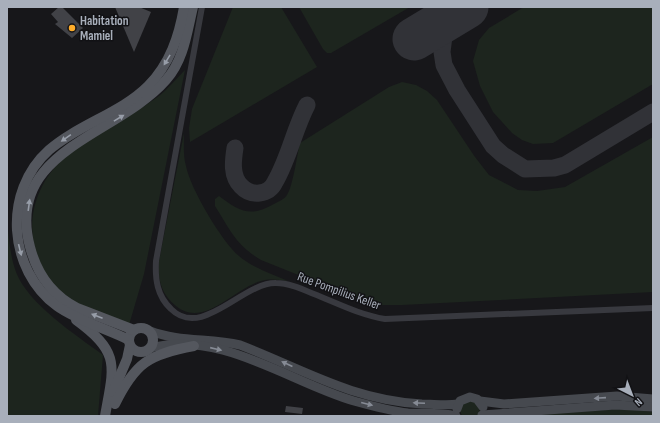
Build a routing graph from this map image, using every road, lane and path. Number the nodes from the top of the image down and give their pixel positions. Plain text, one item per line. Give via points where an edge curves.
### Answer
1 (184, 7) edge
2 (193, 7) edge
3 (202, 7) edge
4 (653, 308) edge
5 (63, 310) junction
6 (134, 330) junction
7 (150, 331) junction
8 (129, 343) junction
9 (194, 346) junction
10 (146, 350) junction
11 (653, 399) edge
12 (480, 401) junction
13 (115, 404) junction
14 (458, 404) junction
15 (653, 407) edge
16 (105, 416) edge
17 (112, 416) edge
18 (457, 416) edge
19 (482, 416) edge

1 -> 5 main road via 172,52 156,77 140,93 85,125 50,150 28,177 21,192 17,221 24,265 36,286
6 -> 2 main road via 68,304 52,290 32,254 28,234 28,203 36,182 54,160 73,145 134,109 168,78 181,54
3 - 4 street, Rue Pompilius Keller via 156,261 160,295 173,311 194,318 203,316 222,308 250,290 270,283 294,286 364,315 385,320
5 - 8 main road
5 - 16 main road via 95,334 108,351 112,371
6 - 7 main road via 140,327
6 - 8 main road via 130,334
7 - 10 main road via 153,340
14 -> 7 main road via 382,399 335,386 240,345 222,340 173,338
8 - 10 main road via 137,351
8 - 16 main road via 128,359
9 - 10 main road via 164,346
9 - 13 main road via 166,352 142,364 127,380
9 -> 18 main road via 238,355 354,401 408,412
10 - 13 main road via 124,378
11 -> 12 main road via 617,396 504,404
12 - 14 main road via 470,397 463,398
12 - 19 main road via 483,408
13 - 17 main road
14 - 18 main road
15 - 19 main road via 608,406

